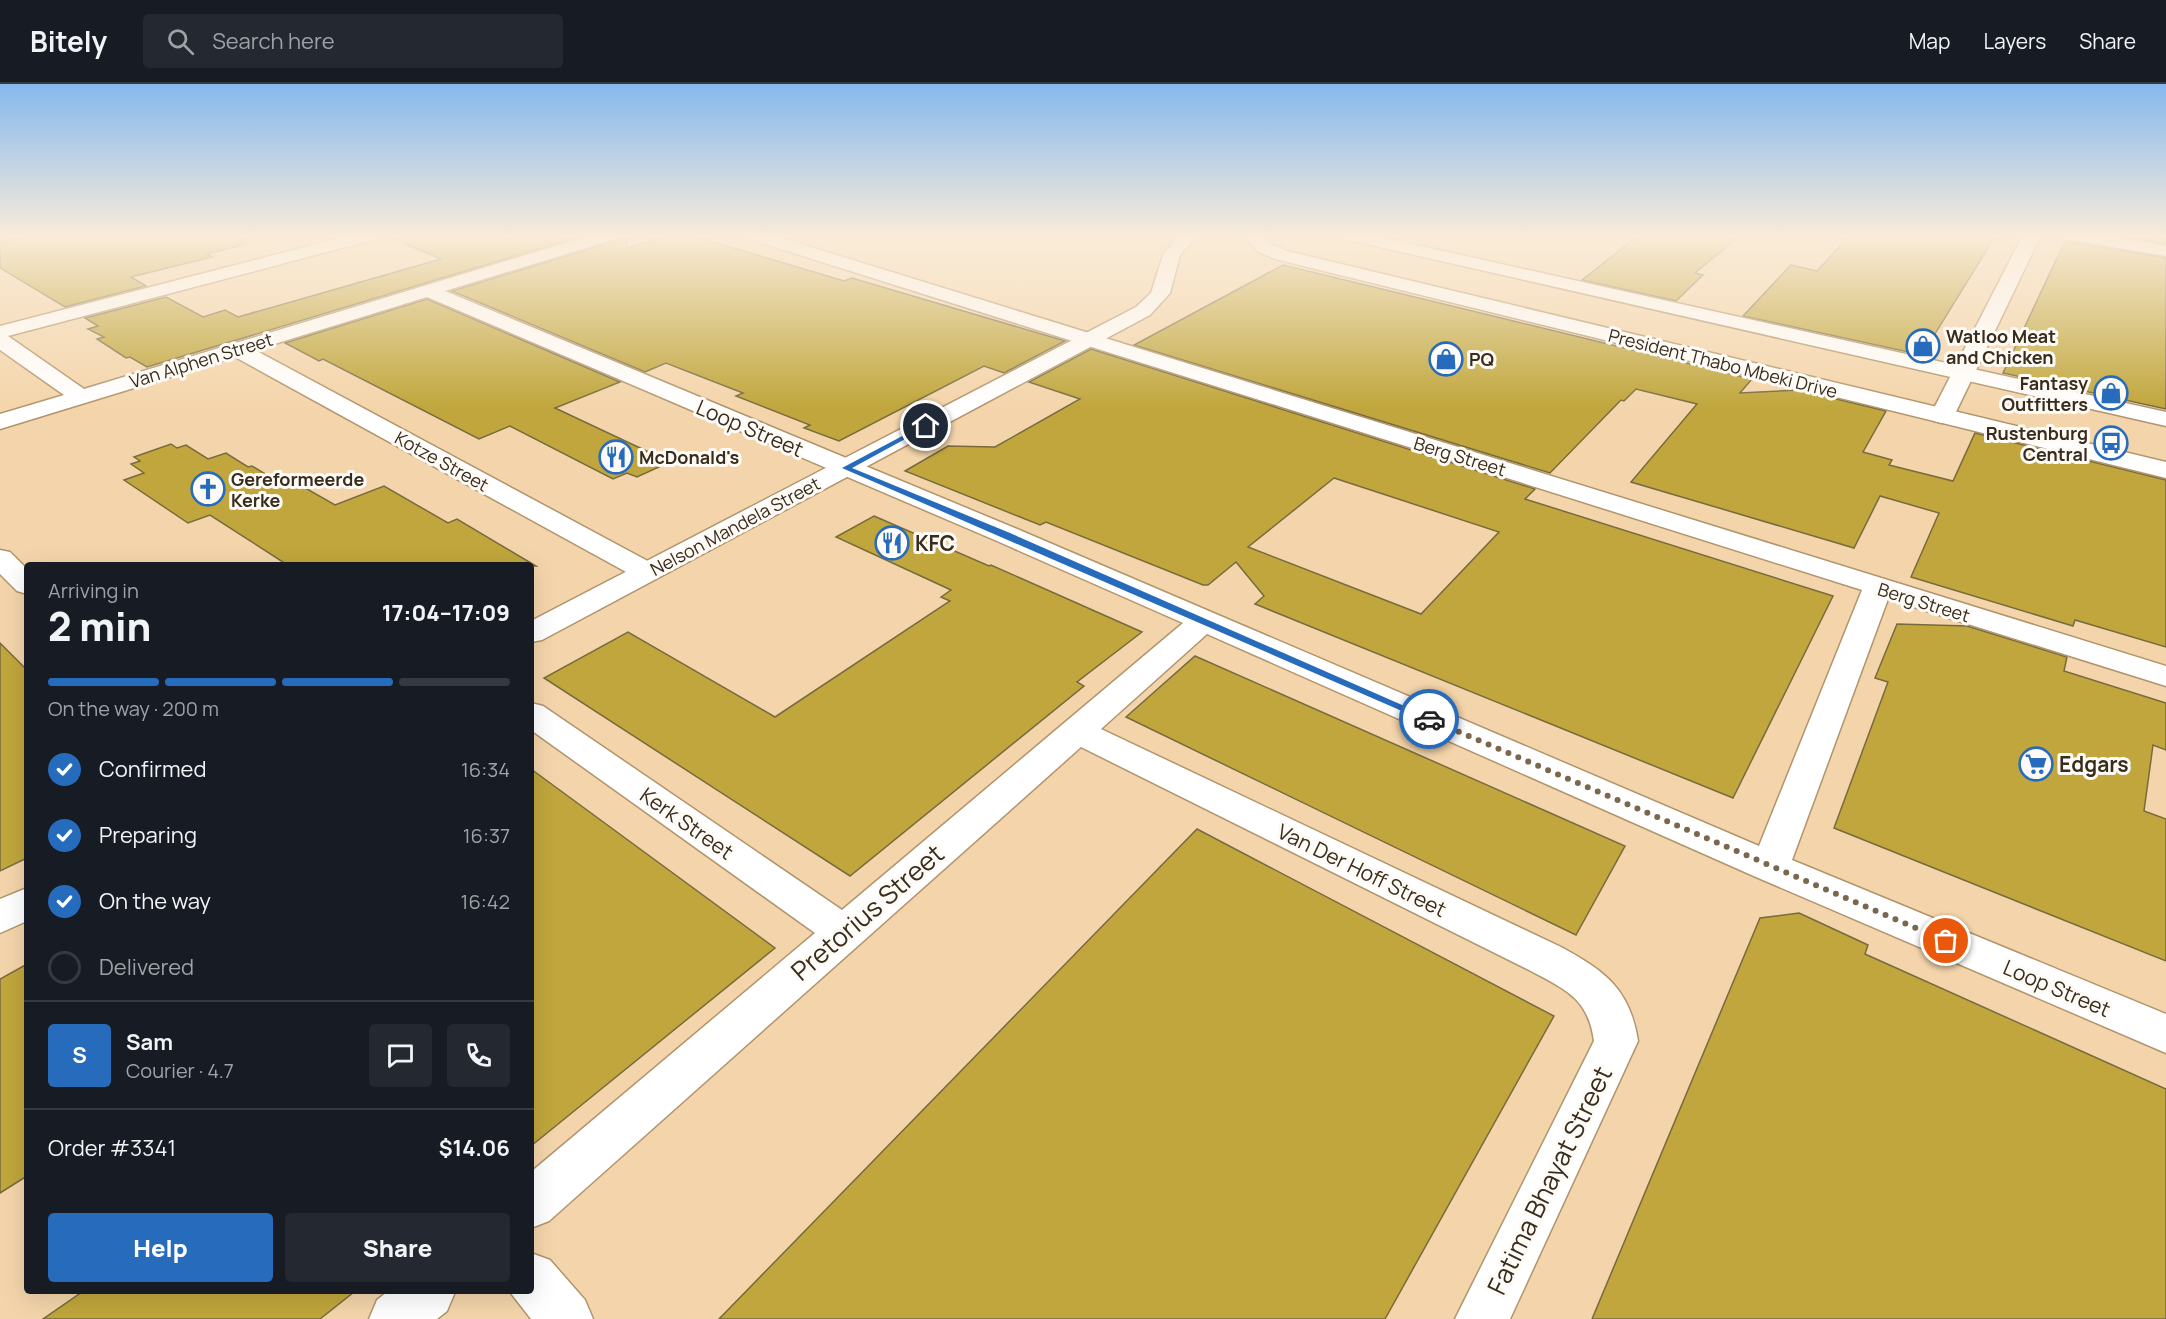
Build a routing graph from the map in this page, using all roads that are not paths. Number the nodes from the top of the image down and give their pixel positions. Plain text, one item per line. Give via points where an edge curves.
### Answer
1 (150, 293) edge
2 (418, 293) edge
3 (432, 293) edge
4 (937, 293) edge
5 (1160, 293) edge
6 (1436, 293) edge
7 (1606, 293) edge
8 (2004, 293) edge
9 (0, 332) edge
10 (0, 340) edge
11 (1089, 341) junction
12 (237, 349) junction
13 (1964, 373) junction
14 (81, 397) junction
15 (1942, 416) junction
16 (2166, 419) edge
17 (0, 422) edge
18 (846, 468) junction
19 (2166, 470) edge
20 (0, 558) edge
21 (647, 572) junction
22 (24, 582) edge
23 (1878, 588) junction
24 (1204, 621) junction
25 (534, 631) edge
26 (2166, 676) edge
27 (534, 716) edge
28 (1075, 730) junction
29 (1770, 867) junction
30 (24, 905) edge
31 (0, 917) edge
32 (844, 932) junction
33 (2166, 1034) edge
34 (1616, 1041) joint
35 (534, 1201) edge
36 (534, 1282) edge
37 (427, 1294) edge
38 (396, 1319) edge
39 (566, 1319) edge
40 (1482, 1319) edge

1 - 9 street
2 - 12 street, Van Alphen Street
3 - 18 street, Loop Street
4 - 11 street, Berg Street
5 - 11 street, Nelson Mandela Street via 1143,311
6 - 15 street, President Thabo Mbeki Drive
7 - 13 street, President Thabo Mbeki Drive
8 - 13 street
10 - 14 street
11 - 18 street, Nelson Mandela Street
11 - 23 street, Berg Street
12 - 14 street, Van Alphen Street
12 - 21 street, Kotze Street
13 - 15 street
13 - 16 street, President Thabo Mbeki Drive
14 - 17 street, Van Alphen Street
15 - 19 street, President Thabo Mbeki Drive
18 - 21 street, Nelson Mandela Street
18 - 24 street, Loop Street
20 - 22 street
21 - 25 street, Nelson Mandela Street
23 - 26 street, Berg Street
23 - 29 street
24 - 28 street, Pretorius Street
24 - 29 street, Loop Street
27 - 32 street, Kerk Street
28 - 32 street, Pretorius Street
28 - 34 street, Van Der Hoff Street via 1575,975 1606,1004 1615,1020
29 - 33 street, Loop Street
30 - 31 street
32 - 35 street, Pretorius Street
34 - 40 street, Fatima Bhayat Street
36 - 39 street
37 - 38 street

